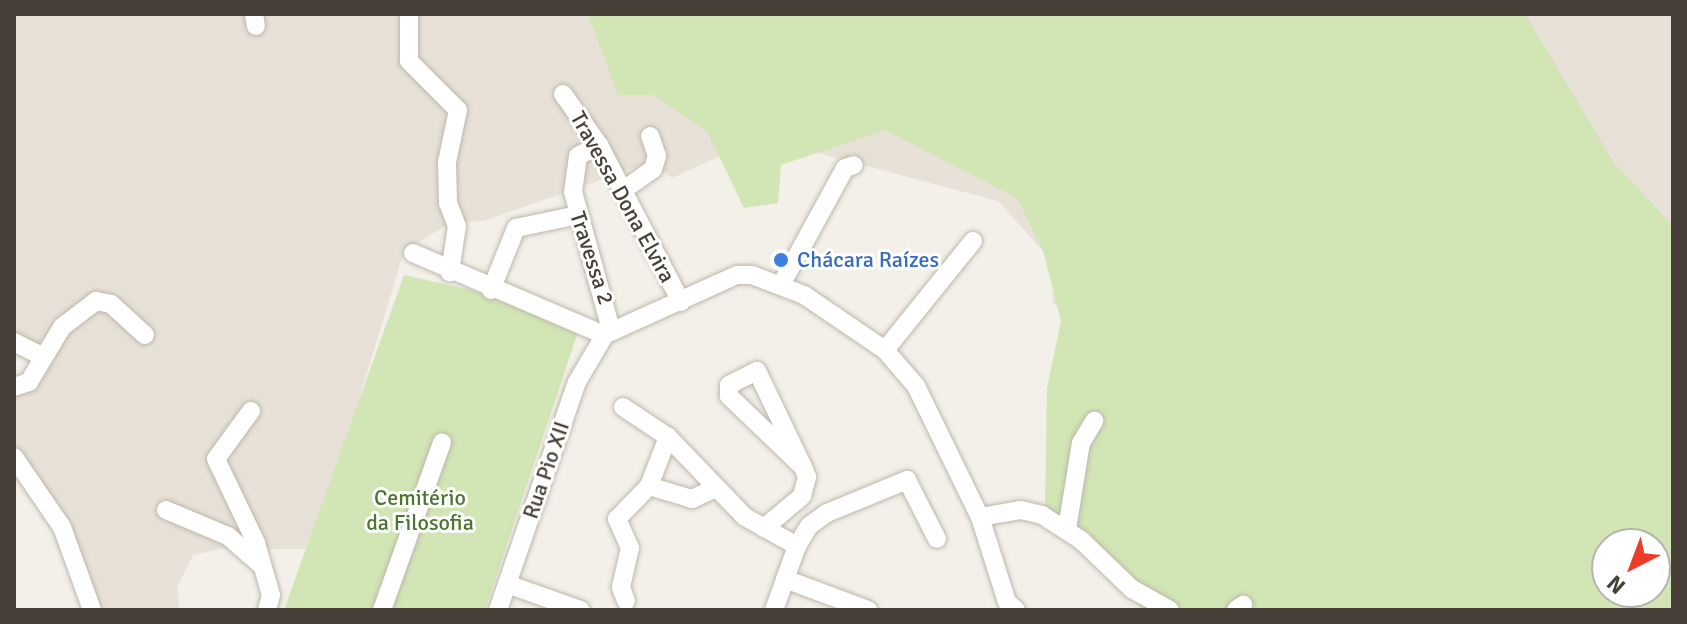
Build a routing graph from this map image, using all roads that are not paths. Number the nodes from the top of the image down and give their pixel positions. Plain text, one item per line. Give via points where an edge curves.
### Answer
1 (409, 14) edge
2 (563, 94) dead end
3 (650, 136) dead end
4 (599, 145) junction
5 (854, 165) dead end
6 (622, 191) junction
7 (578, 215) junction
8 (973, 241) dead end
9 (413, 253) dead end
10 (450, 272) junction
11 (781, 285) junction
12 (491, 290) junction
13 (681, 302) junction
14 (145, 335) dead end
15 (604, 335) junction
16 (14, 342) edge
17 (885, 350) junction
18 (41, 356) junction
19 (14, 387) edge
20 (623, 407) dead end
21 (251, 411) dead end
22 (1094, 421) dead end
23 (668, 437) junction
24 (442, 442) dead end
25 (14, 457) edge
26 (803, 467) junction
27 (649, 486) junction
28 (716, 488) junction
29 (166, 510) dead end
30 (980, 517) junction
31 (764, 528) junction
32 (1067, 529) junction
33 (937, 539) dead end
34 (797, 546) junction
35 (261, 565) junction
36 (785, 579) junction
37 (507, 584) junction
38 (626, 601) dead end
39 (1004, 607) edge
40 (92, 610) edge
41 (267, 610) edge
42 (382, 610) edge
43 (498, 610) edge
44 (581, 610) edge
45 (774, 610) edge
46 (868, 610) edge
47 (1170, 610) edge

1 - 10 street via 409,61 458,110 446,181 457,226
2 - 4 street, Travessa Dona Elvira
3 - 6 street via 657,156 653,169
4 - 6 street, Travessa Dona Elvira
4 - 7 street, Travessa 2 via 577,159 573,192
5 - 11 street via 845,168
6 - 13 street, Travessa Dona Elvira
7 - 12 street via 519,225
7 - 15 street, Travessa 2 via 609,310
8 - 17 street
9 - 10 street
10 - 12 street
11 - 13 street via 737,275
11 - 17 street
12 - 15 street
13 - 15 street
14 - 18 street via 111,304 96,301 71,317
15 - 37 street, Rua Pio XII via 577,382
16 - 18 street
17 - 30 street via 931,411
18 - 19 street via 29,382
20 - 23 street
21 - 35 street via 216,459
22 - 32 street via 1081,443
23 - 27 street
23 - 28 street
24 - 42 street
25 - 40 street via 62,527
26 - 26 street via 729,396 729,385 757,371
26 - 31 street via 808,487
27 - 28 street via 692,499
27 - 38 street via 617,519 630,548 621,587
28 - 31 street
29 - 35 street via 228,536
30 - 32 street via 1032,510
30 - 39 street
31 - 34 street
32 - 47 street via 1132,589
33 - 34 street via 907,480 818,518
34 - 36 street
35 - 41 street via 271,595
36 - 45 street
36 - 46 street
37 - 43 street, Rua Pio XII
37 - 44 street

